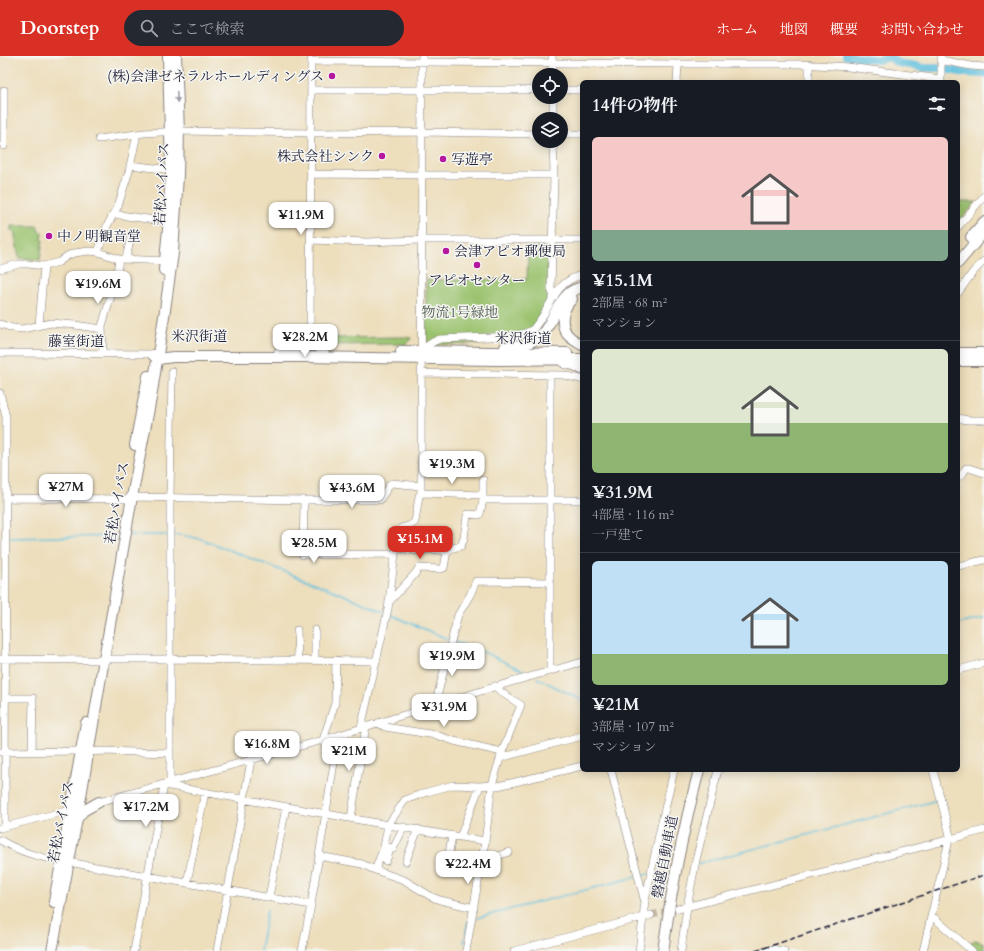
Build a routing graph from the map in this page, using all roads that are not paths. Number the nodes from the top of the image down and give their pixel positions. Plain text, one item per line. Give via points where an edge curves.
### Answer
1 (172, 57) edge
2 (422, 59) edge
3 (552, 59) edge
4 (941, 60) edge
5 (679, 62) edge
6 (809, 64) junction
7 (984, 68) edge
8 (941, 78) edge
9 (677, 80) edge
10 (809, 80) edge
11 (4, 90) dead end
12 (311, 90) junction
13 (532, 90) edge
14 (568, 90) edge
15 (580, 90) edge
16 (422, 91) junction
17 (175, 131) junction
18 (422, 132) junction
19 (311, 133) junction
20 (137, 134) junction
21 (532, 134) edge
22 (568, 134) edge
23 (580, 134) edge
24 (99, 139) dead end
25 (4, 146) dead end
26 (553, 148) edge
27 (130, 165) junction
28 (171, 170) junction
29 (311, 174) junction
30 (422, 175) junction
31 (554, 175) junction
32 (984, 196) edge
33 (113, 214) junction
34 (168, 222) junction
35 (984, 222) edge
36 (960, 225) edge
37 (984, 232) edge
38 (135, 234) dead end
39 (311, 240) junction
40 (421, 240) junction
41 (552, 240) junction
42 (580, 240) edge
43 (960, 251) edge
44 (98, 252) junction
45 (123, 259) junction
46 (168, 261) junction
47 (984, 261) edge
48 (960, 262) edge
49 (44, 266) junction
50 (0, 269) edge
51 (580, 276) edge
52 (580, 288) edge
53 (960, 290) edge
54 (580, 294) edge
55 (554, 297) junction
56 (0, 324) edge
57 (39, 325) junction
58 (102, 329) junction
59 (310, 339) junction
60 (580, 344) edge
61 (278, 351) junction
62 (325, 351) junction
63 (449, 352) junction
64 (580, 353) edge
65 (960, 353) edge
66 (0, 354) edge
67 (103, 354) junction
68 (156, 354) junction
69 (984, 354) edge
70 (421, 355) junction
71 (556, 360) junction
72 (580, 360) edge
73 (960, 361) edge
74 (984, 361) edge
75 (580, 368) edge
76 (172, 371) dead end
77 (421, 373) junction
78 (550, 375) junction
79 (580, 379) edge
80 (0, 393) edge
81 (3, 417) edge
82 (960, 418) edge
83 (984, 420) edge
84 (984, 473) edge
85 (960, 476) edge
86 (483, 480) dead end
87 (421, 489) junction
88 (483, 497) junction
89 (6, 498) junction
90 (129, 498) junction
91 (170, 498) junction
92 (304, 500) junction
93 (550, 500) junction
94 (580, 500) edge
95 (4, 534) edge
96 (397, 546) junction
97 (448, 551) junction
98 (396, 554) junction
99 (984, 560) edge
100 (960, 566) edge
101 (550, 582) junction
102 (389, 602) junction
103 (297, 630) dead end
104 (315, 630) dead end
105 (3, 659) edge
106 (171, 659) junction
107 (101, 660) junction
108 (298, 660) junction
109 (316, 660) junction
110 (336, 660) junction
111 (376, 660) junction
112 (580, 663) edge
113 (984, 663) edge
114 (960, 669) edge
115 (550, 671) junction
116 (495, 686) junction
117 (5, 698) junction
118 (435, 705) junction
119 (378, 723) junction
120 (363, 727) junction
121 (580, 736) edge
122 (323, 740) junction
123 (2, 752) edge
124 (32, 752) junction
125 (84, 752) junction
126 (170, 753) junction
127 (501, 755) junction
128 (251, 760) junction
129 (580, 766) edge
130 (612, 772) edge
131 (674, 772) edge
132 (691, 772) edge
133 (699, 772) edge
134 (718, 772) edge
135 (934, 772) edge
136 (167, 784) junction
137 (492, 785) junction
138 (480, 786) junction
139 (82, 788) junction
140 (205, 792) junction
141 (244, 800) junction
142 (99, 802) junction
143 (286, 807) junction
144 (75, 809) junction
145 (326, 814) junction
146 (351, 818) junction
147 (76, 821) junction
148 (388, 825) junction
149 (2, 827) edge
150 (404, 827) junction
151 (418, 829) junction
152 (984, 830) edge
153 (452, 836) junction
154 (460, 837) junction
155 (949, 839) junction
156 (0, 840) edge
157 (485, 841) junction
158 (387, 848) junction
159 (509, 852) dead end
160 (319, 856) junction
161 (64, 861) junction
162 (386, 861) dead end
163 (406, 861) dead end
164 (481, 862) junction
165 (375, 870) junction
166 (444, 871) dead end
167 (147, 875) junction
168 (187, 883) junction
169 (228, 890) junction
170 (269, 897) junction
171 (645, 901) junction
172 (311, 905) junction
173 (687, 907) junction
174 (474, 908) junction
175 (678, 909) tunnel mouth
176 (651, 915) tunnel mouth
177 (932, 916) junction
178 (643, 917) junction
179 (45, 951) edge
180 (52, 951) edge
181 (134, 951) edge
182 (218, 951) edge
183 (302, 951) edge
184 (466, 951) edge
185 (514, 951) edge
186 (639, 951) edge
187 (656, 951) edge
188 (663, 951) edge
189 (680, 951) edge
190 (766, 951) edge
191 (784, 951) edge
192 (923, 951) edge
193 (972, 951) edge

1 - 17 highway, 若松バイパス
2 - 3 street
2 - 12 street via 311,61
2 - 16 street
3 - 5 street
4 - 7 street
4 - 8 street
5 - 6 street
5 - 9 street
6 - 8 street
6 - 10 street
11 - 25 street
12 - 16 street
12 - 19 street
13 - 16 street
14 - 15 street
16 - 18 street
17 - 19 street
17 - 20 street
17 - 28 highway, 若松バイパス
17 - 46 highway, 若松バイパス via 177,198
18 - 19 street
18 - 21 street
18 - 30 street
19 - 29 street
20 - 24 street
20 - 27 street
22 - 23 street
26 - 31 street
27 - 28 street
27 - 33 street via 118,206
28 - 34 highway, 若松バイパス
29 - 30 street
29 - 39 street
30 - 31 street
30 - 40 street
31 - 41 street
32 - 36 street
33 - 34 street
33 - 44 street
34 - 46 highway, 若松バイパス
35 - 43 highway
37 - 48 highway
38 - 45 street via 131,236
39 - 40 street
39 - 59 street
40 - 41 street
40 - 70 street
41 - 42 street
41 - 55 street via 551,289
44 - 45 street
44 - 49 street via 74,253
45 - 46 street
45 - 58 street
46 - 68 highway, 若松バイパス
47 - 53 street
49 - 50 street via 20,264
49 - 57 street
51 - 55 street via 563,285
52 - 63 highway via 568,294 544,332 532,342 501,348
54 - 60 highway via 567,304 563,316 564,330
55 - 70 street via 533,329 526,333 515,336 435,340
56 - 57 street via 22,329
57 - 58 street via 51,323
58 - 67 street
59 - 61 street via 306,348
59 - 62 street via 315,346
61 - 62 highway, 米沢街道
61 - 68 highway, 米沢街道
62 - 70 highway, 米沢街道
63 - 64 highway, 米沢街道
63 - 70 highway, 米沢街道
65 - 69 highway
66 - 67 street, 藤室街道
67 - 68 street, 藤室街道
68 - 70 highway, 米沢街道 via 173,357
68 - 90 highway, 若松バイパス
70 - 71 highway, 米沢街道 via 498,360
70 - 77 street
71 - 72 highway, 米沢街道
71 - 75 highway
73 - 74 highway
76 - 91 street
77 - 78 street
77 - 87 street
78 - 79 street
78 - 93 street
80 - 81 street
81 - 89 street
82 - 83 street
84 - 85 street via 966,468
86 - 88 street
87 - 88 street
87 - 92 street via 392,483 380,500
87 - 96 street via 415,522 401,528
88 - 93 street
88 - 97 street via 480,514 467,516 461,546
89 - 90 street
89 - 95 street
90 - 91 street
90 - 107 highway, 若松バイパス
91 - 92 street
91 - 106 street
92 - 98 street via 303,555
93 - 94 street
93 - 101 street
95 - 105 street via 6,545
96 - 97 street via 419,551
96 - 98 street
97 - 102 street via 444,568 418,568
98 - 102 street
99 - 100 street
101 - 115 street
101 - 118 street via 476,581 458,615
102 - 111 street
103 - 108 street
104 - 109 street
105 - 107 street
105 - 117 street
106 - 107 street
106 - 108 street
106 - 126 street
107 - 125 highway, 若松バイパス
108 - 109 street
109 - 110 street
110 - 111 street
110 - 122 street via 335,703
111 - 120 street
112 - 115 street
113 - 114 street
115 - 116 street
116 - 118 street
116 - 127 street via 521,705
117 - 123 street
117 - 124 street via 33,698
118 - 119 street
119 - 120 street
119 - 127 street via 385,727 436,735
120 - 122 street
120 - 146 street
121 - 127 street
122 - 128 street
122 - 145 street via 334,763
123 - 124 street
123 - 149 street
124 - 125 street
125 - 126 street
125 - 139 highway, 若松バイパス
125 - 144 highway, 若松バイパス
126 - 136 street
127 - 137 street
128 - 136 street
128 - 141 street
129 - 137 street via 498,786
130 - 171 street
131 - 171 street
132 - 187 highway, 磐越自動車道 via 672,856
133 - 188 highway, 磐越自動車道 via 669,907
134 - 173 street
135 - 155 street
136 - 140 street
136 - 142 street
136 - 167 street
137 - 138 street
137 - 157 street
138 - 148 street via 453,785 405,800
138 - 154 street
139 - 142 highway via 86,799
139 - 144 highway, 若松バイパス
140 - 141 street
140 - 168 street
141 - 143 street
141 - 169 street
142 - 144 street
142 - 147 highway via 83,811
143 - 145 street
143 - 170 street
144 - 147 highway, 若松バイパス
144 - 149 street
144 - 161 highway, 若松バイパス
145 - 146 street
145 - 160 street
146 - 148 street
147 - 161 highway, 若松バイパス
148 - 150 street
148 - 158 street
150 - 151 street
150 - 158 street via 393,849
151 - 153 street
151 - 163 street
152 - 155 street
153 - 154 street
153 - 166 street
154 - 157 street
155 - 173 street
155 - 177 street
156 - 161 street via 35,856
157 - 164 street
158 - 162 street
158 - 165 street
159 - 164 street
160 - 165 street via 356,862
160 - 172 street
161 - 167 street
161 - 179 highway, 若松バイパス
161 - 180 highway, 若松バイパス
164 - 174 street
165 - 174 street via 404,880 440,900
167 - 168 street
167 - 181 street
168 - 169 street
169 - 170 street
169 - 182 street
170 - 172 street
171 - 178 street
172 - 183 street
173 - 175 street
173 - 189 street
174 - 184 street
176 - 178 street
177 - 192 street
177 - 193 street
178 - 185 street
178 - 186 street
190 - 191 street

